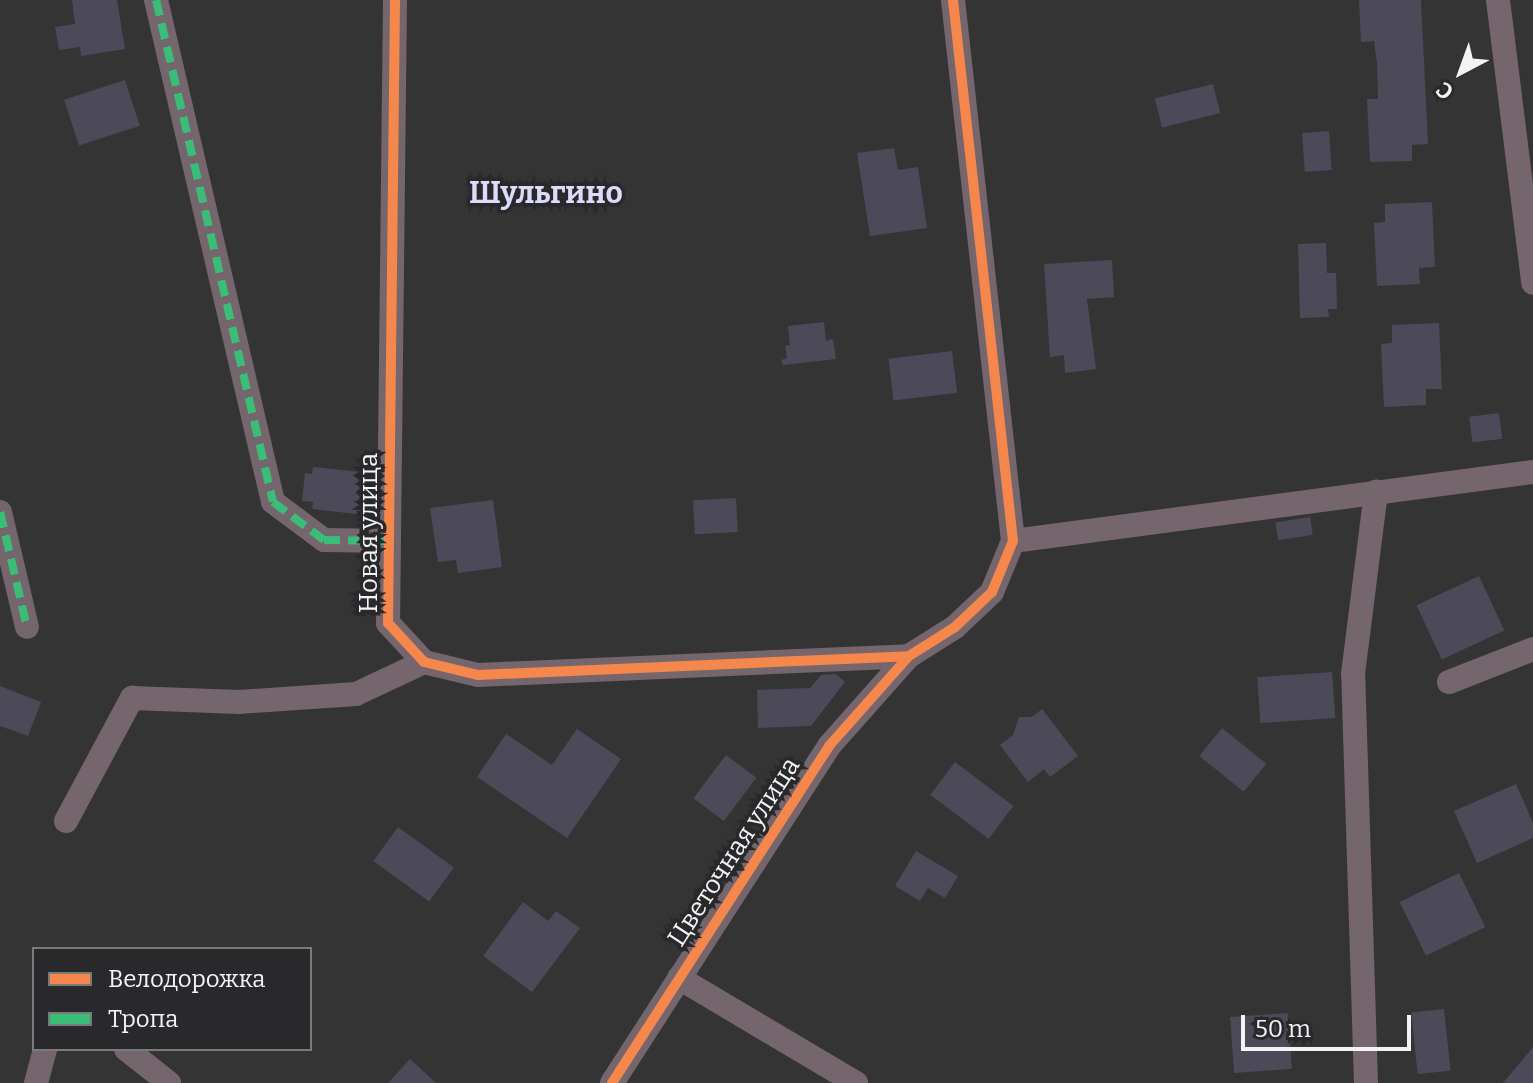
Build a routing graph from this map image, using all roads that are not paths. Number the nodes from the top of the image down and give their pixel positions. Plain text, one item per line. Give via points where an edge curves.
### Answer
1 (156, 0) edge
2 (395, 0) edge
3 (953, 0) edge
4 (1498, 0) edge
5 (1533, 283) edge
6 (1533, 472) edge
7 (1376, 491) junction
8 (0, 512) edge
9 (389, 541) junction
10 (1013, 541) junction
11 (27, 627) dead end
12 (1533, 649) edge
13 (909, 656) junction
14 (424, 662) junction
15 (1449, 682) dead end
16 (66, 821) dead end
17 (679, 978) junction
18 (44, 1051) edge
19 (129, 1051) edge
20 (36, 1083) edge
21 (169, 1083) edge
22 (612, 1083) edge
23 (856, 1083) edge
24 (1366, 1083) edge

1 - 9 street via 273,502 324,540
2 - 9 street, Новая улица
3 - 10 street
4 - 5 street
6 - 7 street
7 - 10 street
7 - 24 street via 1353,674
8 - 11 street
9 - 14 street, Новая улица via 388,623
10 - 13 street via 992,592 955,627
12 - 15 street
13 - 14 street via 478,675
13 - 17 street, Цветочная улица via 829,746
14 - 16 street via 356,694 239,702 132,698
17 - 22 street, Цветочная улица
17 - 23 street
18 - 20 street
19 - 21 street

